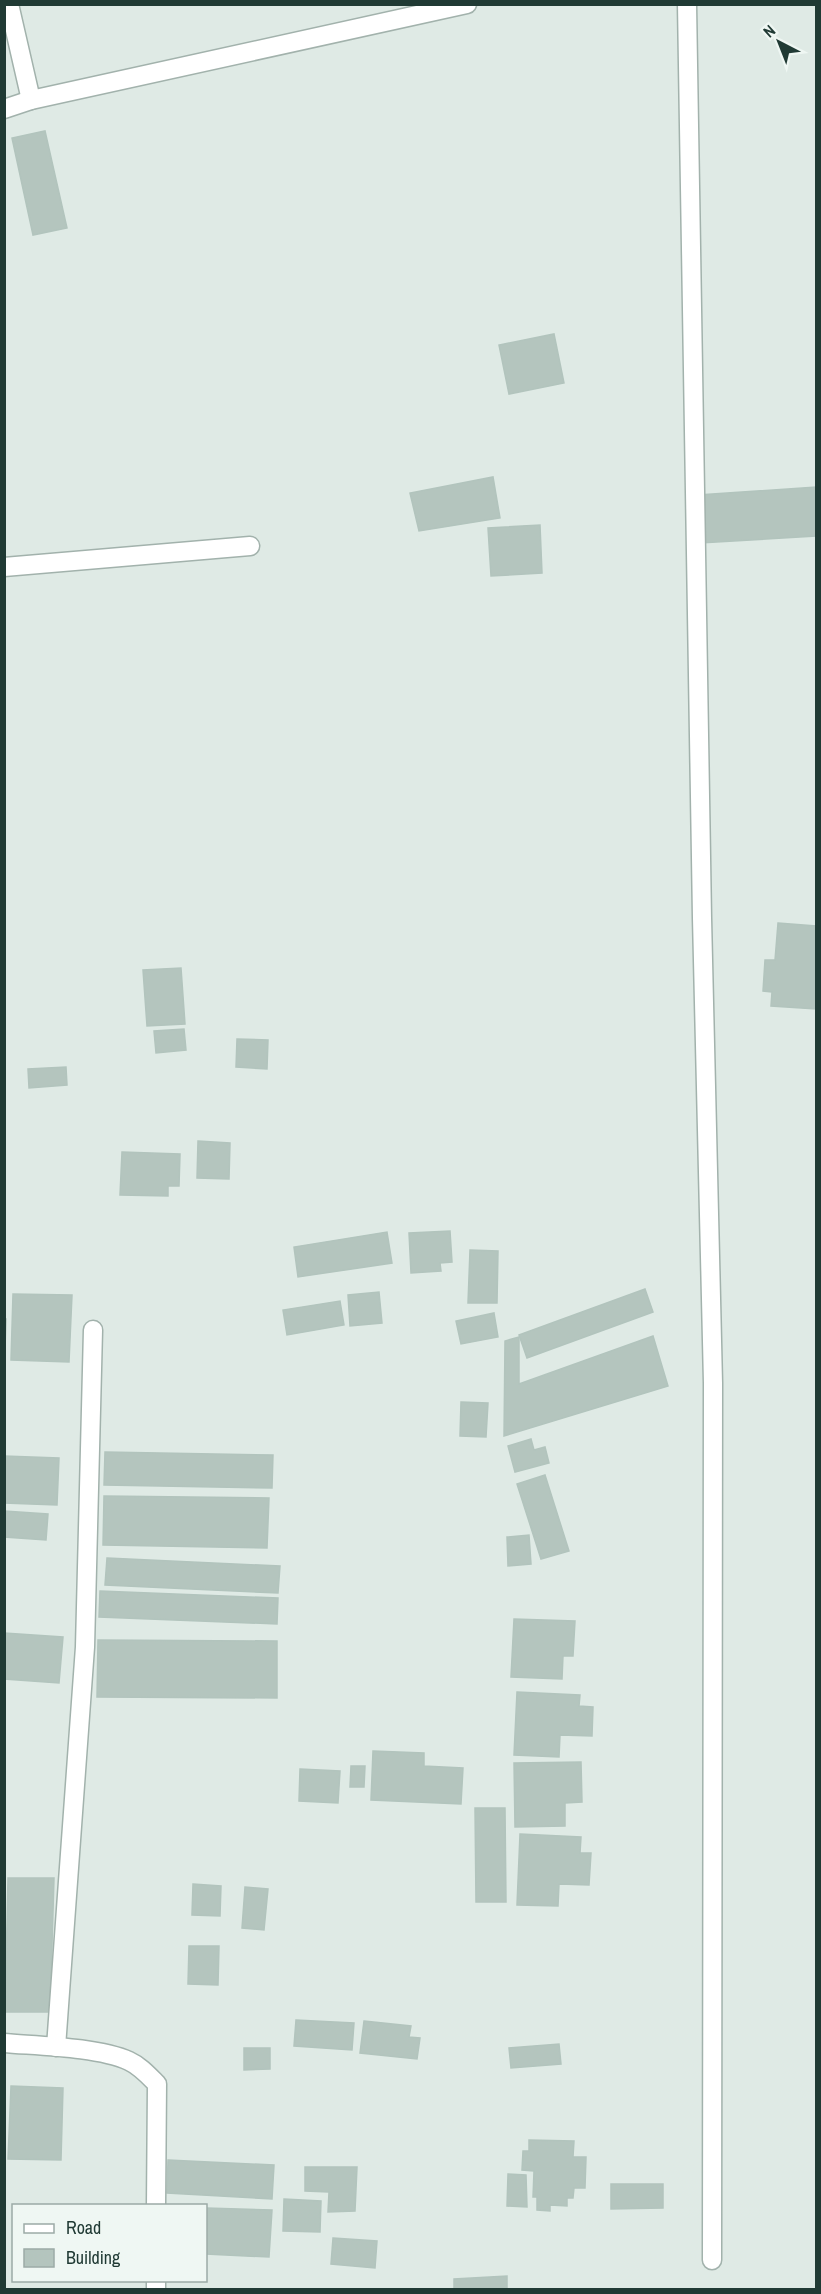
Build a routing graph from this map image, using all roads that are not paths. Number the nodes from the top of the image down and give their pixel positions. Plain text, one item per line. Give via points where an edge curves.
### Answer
1 (9, 4) edge
2 (467, 4) edge
3 (687, 4) edge
4 (31, 100) junction
5 (4, 109) edge
6 (250, 546) dead end
7 (4, 567) edge
8 (93, 1330) dead end
9 (4, 2043) edge
10 (56, 2048) junction
11 (156, 2204) edge
12 (712, 2260) dead end

1 - 4 street
2 - 4 street
3 - 12 street via 713,1383
4 - 5 street
6 - 7 street
8 - 10 street via 84,1647
9 - 10 street
10 - 11 street via 110,2054 143,2069 157,2084

